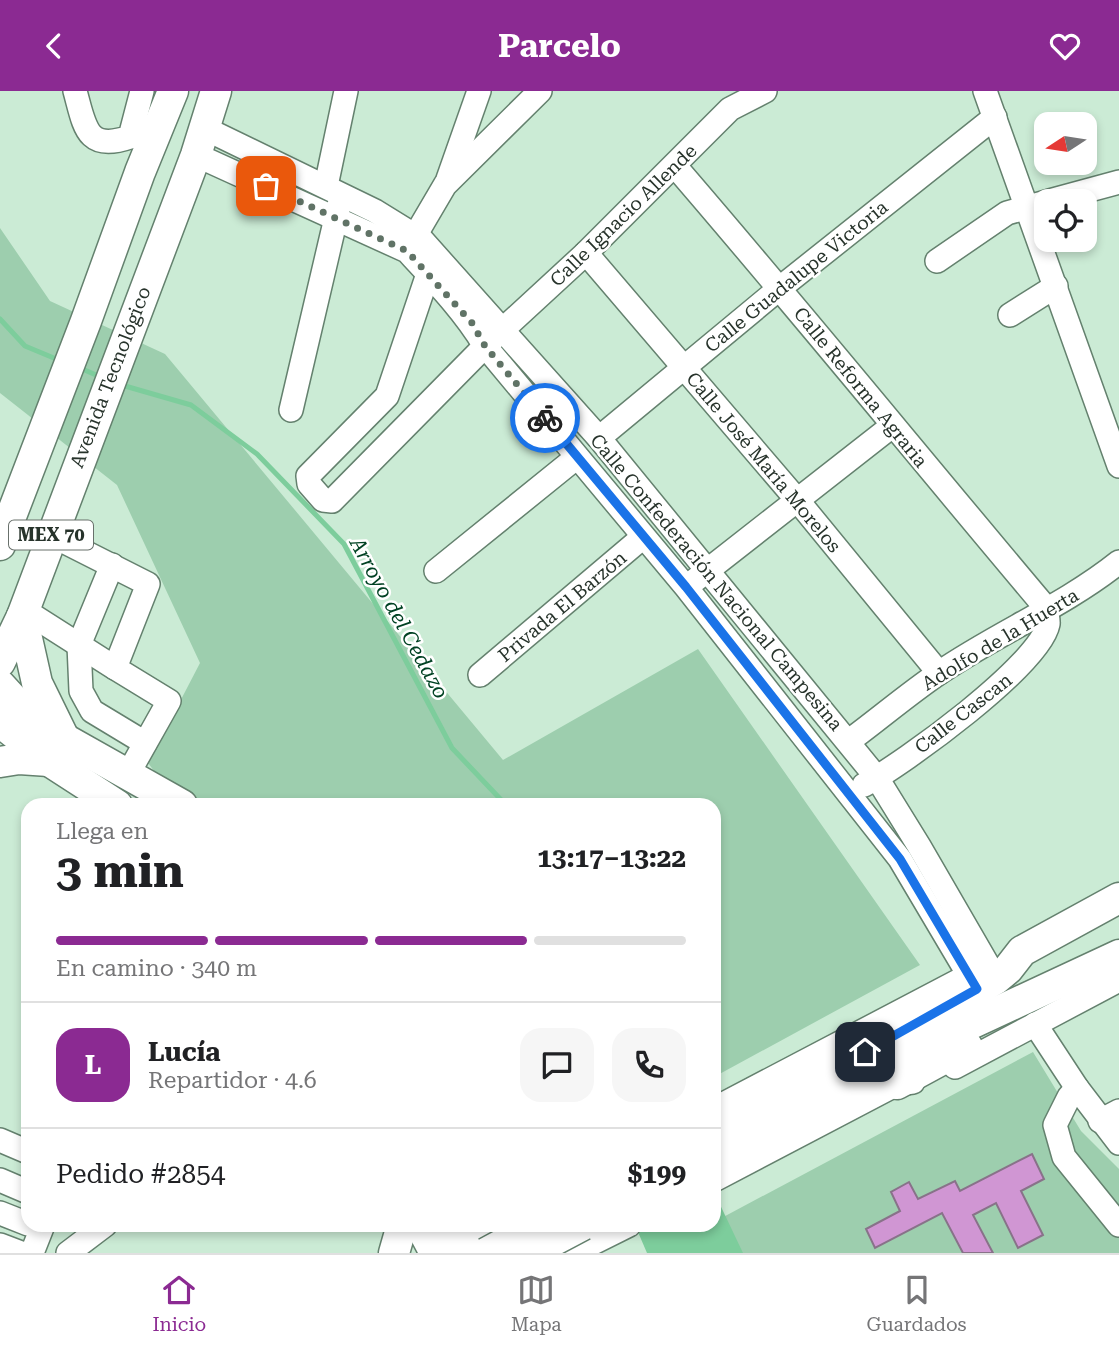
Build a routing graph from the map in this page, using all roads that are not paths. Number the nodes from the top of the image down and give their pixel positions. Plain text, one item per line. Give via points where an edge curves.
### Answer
1 (75, 91) edge
2 (142, 91) edge
3 (173, 91) edge
4 (216, 91) edge
5 (346, 91) edge
6 (479, 91) edge
7 (765, 91) edge
8 (985, 91) edge
9 (536, 92) edge
10 (723, 100) edge
11 (995, 117) junction
12 (130, 137) junction
13 (200, 141) junction
14 (675, 166) junction
15 (140, 172) junction
16 (1119, 182) edge
17 (445, 185) junction
18 (1093, 189) edge
19 (334, 190) junction
20 (1034, 190) edge
21 (1034, 205) edge
22 (336, 218) junction
23 (412, 244) junction
24 (1050, 252) edge
25 (586, 253) junction
26 (937, 261) dead end
27 (428, 274) junction
28 (1056, 285) junction
29 (780, 288) junction
30 (1010, 315) dead end
31 (504, 330) junction
32 (485, 346) junction
33 (684, 367) junction
34 (292, 410) dead end
35 (891, 426) junction
36 (599, 439) junction
37 (577, 457) junction
38 (1119, 466) edge
39 (798, 501) junction
40 (51, 535) junction
41 (643, 537) junction
42 (2, 538) edge
43 (1119, 562) edge
44 (112, 565) junction
45 (436, 571) dead end
46 (707, 571) junction
47 (686, 587) junction
48 (1046, 608) junction
49 (23, 613) junction
50 (79, 645) junction
51 (0, 662) edge
52 (115, 668) junction
53 (939, 673) junction
54 (480, 675) dead end
55 (0, 685) edge
56 (0, 722) edge
57 (849, 741) junction
58 (145, 743) junction
59 (56, 749) junction
60 (0, 762) edge
61 (128, 774) junction
62 (877, 778) junction
63 (848, 794) junction
64 (109, 798) edge
65 (170, 798) edge
66 (1119, 898) edge
67 (1119, 957) edge
68 (982, 977) junction
69 (1119, 980) edge
70 (1035, 1024) junction
71 (913, 1039) junction
72 (897, 1084) junction
73 (1077, 1089) junction
74 (721, 1106) edge
75 (1110, 1116) edge
76 (721, 1129) edge
77 (0, 1140) edge
78 (1119, 1143) edge
79 (21, 1148) edge
80 (721, 1167) edge
81 (721, 1168) edge
82 (0, 1180) edge
83 (21, 1189) edge
84 (0, 1213) edge
85 (21, 1221) edge
86 (1119, 1225) edge
87 (35, 1232) edge
88 (96, 1232) edge
89 (400, 1232) edge
90 (432, 1232) edge
91 (484, 1232) edge
92 (512, 1232) edge
93 (539, 1232) edge
94 (610, 1232) edge
95 (578, 1243) edge
96 (0, 1245) edge
97 (457, 1247) edge
98 (21, 1253) edge
99 (32, 1253) edge
100 (68, 1253) edge
101 (394, 1253) edge
102 (530, 1253) edge

1 - 12 street via 91,136 102,143
2 - 12 street
3 - 15 main road, MEX 70
4 - 13 main road, Avenida Tecnológico / MEX 70
5 - 19 street
6 - 17 street
7 - 10 street, Calle Ignacio Allende
8 - 11 street
9 - 17 street
10 - 14 street, Calle Ignacio Allende
11 - 20 street
11 - 29 street, Calle Guadalupe Victoria
12 - 15 main road
13 - 19 street, Calle Confederación Nacional Campesina
13 - 22 street, Calle Confederación Nacional Campesina
13 - 40 main road, Avenida Tecnológico / MEX 70
14 - 25 street, Calle Ignacio Allende
14 - 29 street, Calle Reforma Agraria
15 - 42 main road, MEX 70
16 - 18 street
17 - 23 street
19 - 22 street
19 - 23 street, Calle Confederación Nacional Campesina
21 - 26 street via 1007,213
22 - 23 street, Calle Confederación Nacional Campesina
22 - 34 street
23 - 27 street, Calle Confederación Nacional Campesina
23 - 31 street, Calle Confederación Nacional Campesina
24 - 28 street
25 - 31 street, Calle Ignacio Allende
25 - 33 street, Calle José María Morelos
27 - 32 street, Calle Confederación Nacional Campesina via 472,323
27 - 32 street, Calle Ignacio Allende via 387,396 308,476 309,484 323,500 332,501
28 - 30 street
28 - 38 street
29 - 33 street, Calle Guadalupe Victoria
29 - 35 street, Calle Reforma Agraria
31 - 32 street, Calle Ignacio Allende
31 - 36 street, Calle Confederación Nacional Campesina
32 - 37 street, Calle Confederación Nacional Campesina
33 - 36 street, Calle Guadalupe Victoria
33 - 39 street, Calle José María Morelos
35 - 39 street
35 - 48 street, Calle Reforma Agraria
36 - 46 street, Calle Confederación Nacional Campesina
37 - 41 street, Calle Confederación Nacional Campesina
37 - 45 street
39 - 46 street
39 - 53 street, Calle José María Morelos
40 - 44 street
40 - 49 main road, Avenida Tecnológico / MEX 70
41 - 47 street, Calle Confederación Nacional Campesina
41 - 54 street, Privada El Barzón
43 - 48 street, Adolfo de la Huerta
44 - 50 street
44 - 52 street via 148,584
46 - 47 street
46 - 57 street, Calle Confederación Nacional Campesina
47 - 63 street, Calle Confederación Nacional Campesina
48 - 53 street, Adolfo de la Huerta
48 - 62 street, Calle Cascan via 1048,624 1015,672
49 - 50 street
49 - 51 main road, Avenida Tecnológico / MEX 70
49 - 59 main road
50 - 52 street
50 - 58 street via 81,691 92,711
52 - 58 street via 169,701
53 - 57 street, Adolfo de la Huerta
55 - 59 main road
56 - 59 main road
57 - 62 street, Calle Confederación Nacional Campesina
58 - 61 street
59 - 60 main road
59 - 61 main road
59 - 64 main road
61 - 65 main road
62 - 63 street, Calle Cascan
62 - 68 street, Calle Confederación Nacional Campesina via 919,846
63 - 68 street, Calle Confederación Nacional Campesina via 900,859
66 - 68 main road via 1022,951 1008,969
67 - 71 main road
67 - 72 main road via 1078,985
68 - 71 main road
68 - 74 street
69 - 70 street
70 - 72 street via 948,1071
70 - 73 street
71 - 76 main road
71 - 80 main road
72 - 81 street
73 - 75 street
73 - 86 street via 1055,1125 1065,1157
75 - 78 street
77 - 79 street
82 - 83 street
84 - 85 street
87 - 99 street
88 - 100 street
89 - 101 main road
90 - 97 main road
91 - 97 street
92 - 97 main road, bridge
93 - 95 street via 549,1247 564,1252
94 - 95 street
95 - 102 main road, bridge
96 - 98 street

